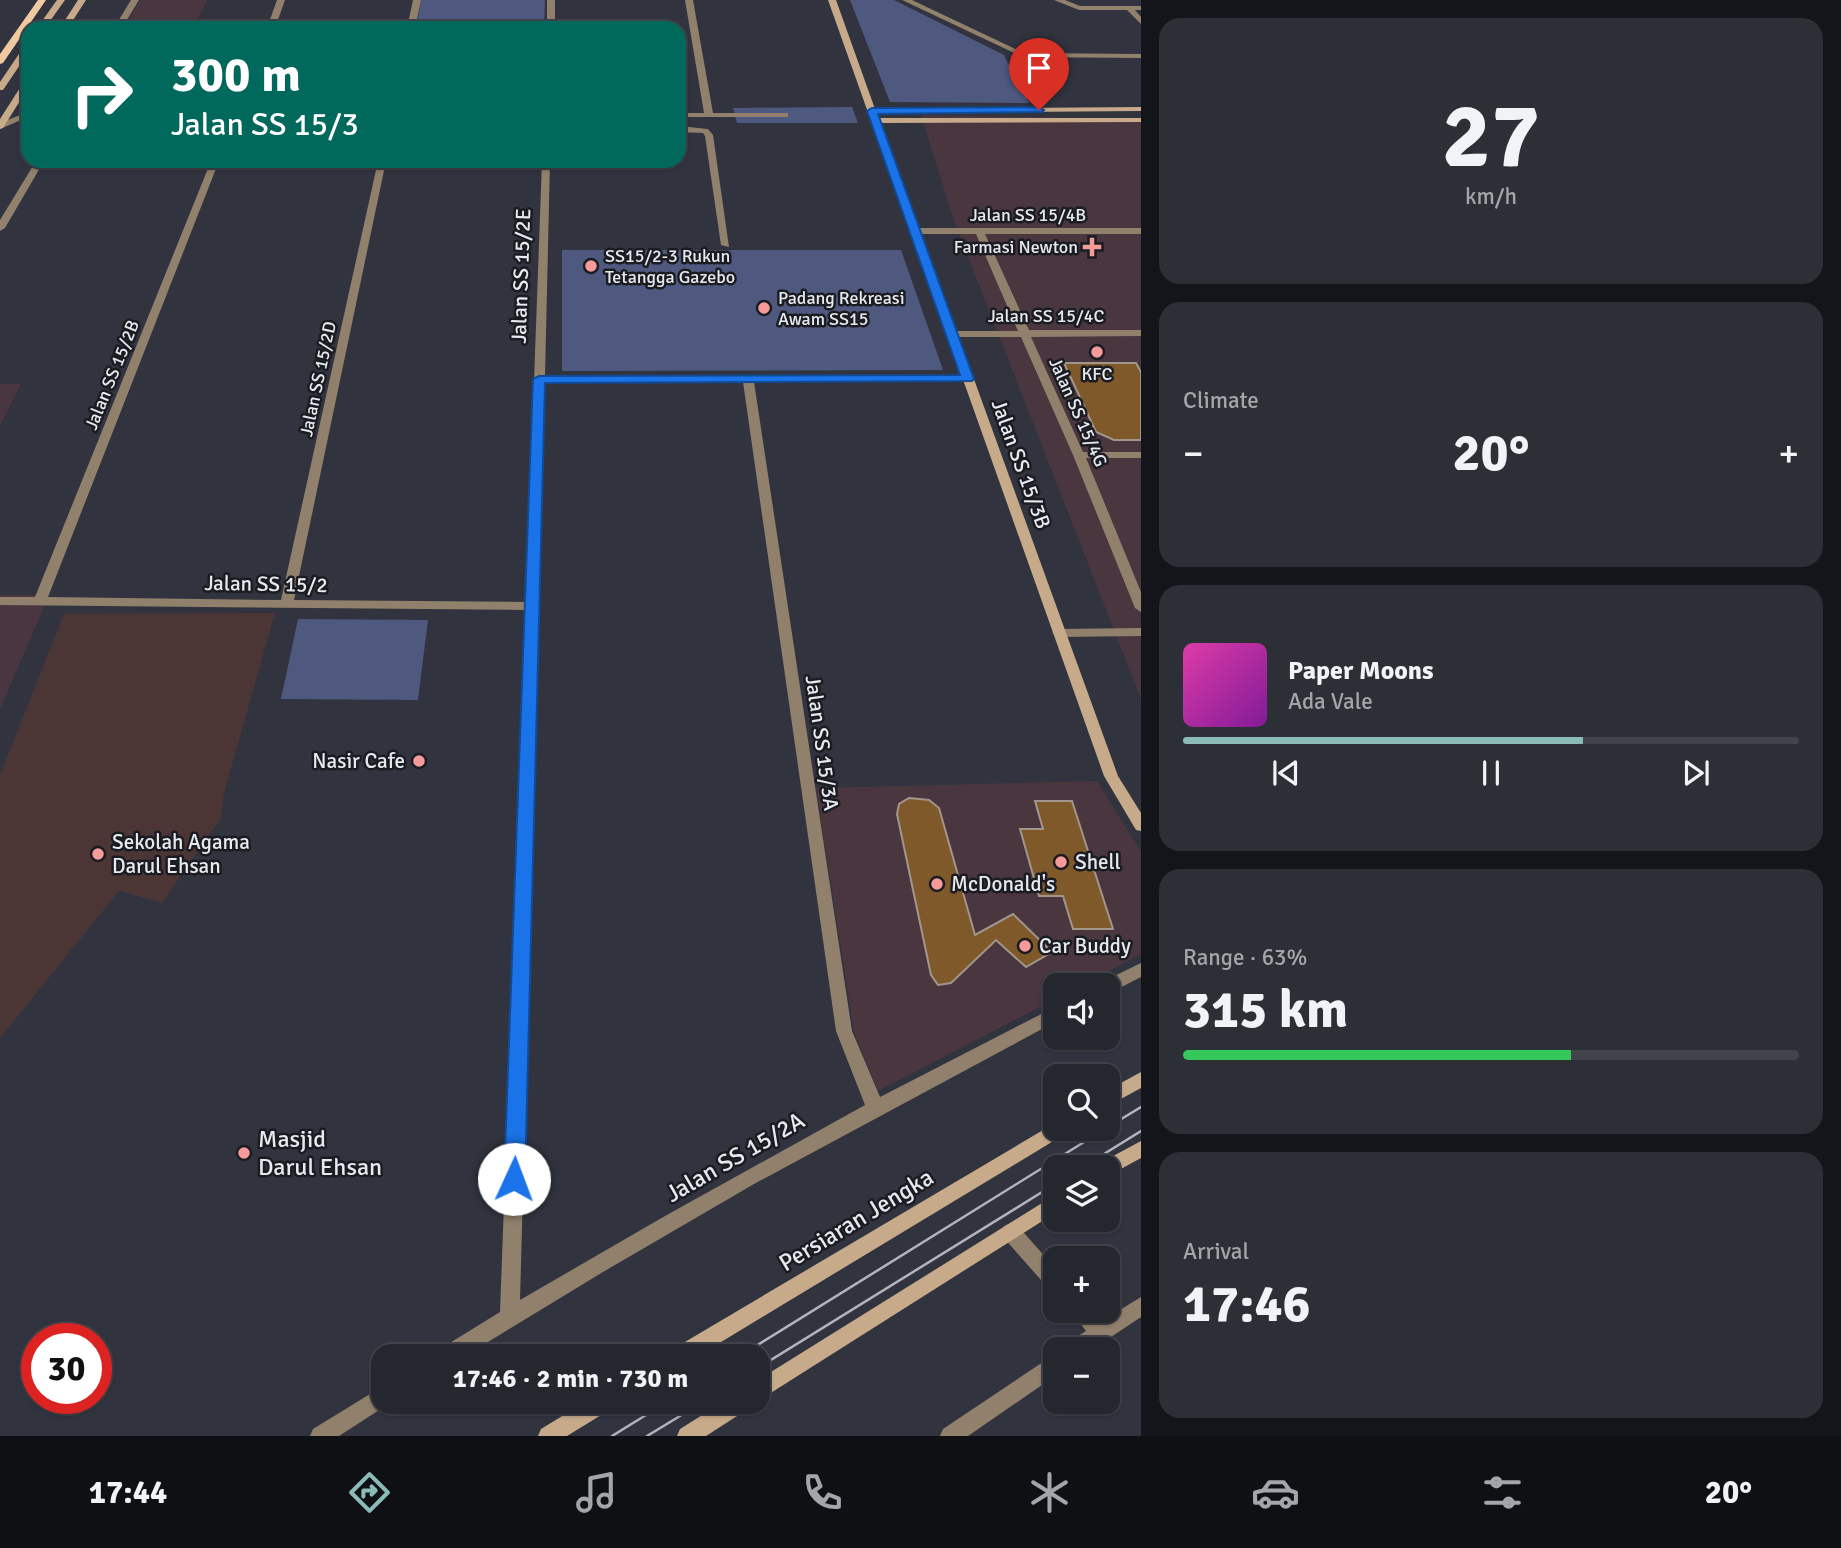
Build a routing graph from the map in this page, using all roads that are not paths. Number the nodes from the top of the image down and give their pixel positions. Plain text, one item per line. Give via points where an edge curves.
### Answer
1 (42, 0) edge
2 (61, 0) edge
3 (82, 0) edge
4 (135, 0) edge
5 (281, 0) edge
6 (417, 0) edge
7 (551, 0) edge
8 (689, 0) edge
9 (832, 0) edge
10 (906, 0) edge
11 (1058, 0) edge
12 (1129, 8) junction
13 (1141, 8) edge
14 (28, 21) edge
15 (46, 21) edge
16 (68, 21) edge
17 (122, 21) edge
18 (274, 21) edge
19 (412, 21) edge
20 (551, 21) edge
21 (1141, 22) edge
22 (21, 30) edge
23 (1141, 56) edge
24 (21, 57) edge
25 (0, 61) edge
26 (0, 88) edge
27 (21, 101) edge
28 (1141, 109) edge
29 (686, 115) edge
30 (709, 115) junction
31 (785, 115) dead end
32 (874, 116) junction
33 (21, 117) edge
34 (1141, 120) edge
35 (0, 126) edge
36 (686, 130) edge
37 (36, 168) edge
38 (212, 168) edge
39 (380, 168) edge
40 (546, 168) edge
41 (0, 228) edge
42 (915, 230) junction
43 (979, 231) junction
44 (1141, 231) edge
45 (726, 245) dead end
46 (1023, 333) junction
47 (1141, 333) edge
48 (951, 334) junction
49 (539, 379) junction
50 (748, 379) junction
51 (968, 379) junction
52 (1079, 455) junction
53 (1141, 456) edge
54 (0, 601) edge
55 (40, 601) junction
56 (286, 604) junction
57 (532, 606) junction
58 (1141, 608) edge
59 (1141, 632) edge
60 (1059, 633) junction
61 (1141, 826) edge
62 (1141, 969) edge
63 (1120, 980) edge
64 (1043, 1020) edge
65 (1141, 1079) edge
66 (1120, 1092) edge
67 (875, 1107) junction
68 (1043, 1139) edge
69 (1141, 1149) edge
70 (1120, 1161) edge
71 (1043, 1211) edge
72 (1011, 1232) junction
73 (1043, 1268) edge
74 (1141, 1306) edge
75 (510, 1317) junction
76 (1091, 1323) edge
77 (1100, 1333) junction
78 (1094, 1337) edge
79 (466, 1344) edge
80 (700, 1344) edge
81 (1043, 1372) edge
82 (770, 1383) edge
83 (371, 1404) edge
84 (584, 1414) edge
85 (722, 1414) edge
86 (320, 1436) edge
87 (548, 1436) edge
88 (687, 1436) edge
89 (950, 1436) edge

1 - 14 main road
2 - 15 street
3 - 16 street
4 - 17 street
5 - 18 street
6 - 19 street
7 - 20 street
8 - 30 street
9 - 32 street, Jalan SS 15/3B
10 - 23 street via 1023,55
11 - 12 street via 1079,8
12 - 13 street
12 - 21 street
22 - 25 main road
24 - 26 street
27 - 35 street
28 - 32 street
29 - 30 street
30 - 31 street
32 - 34 street
32 - 42 street, Jalan SS 15/3B
33 - 35 street
36 - 45 street via 709,135
37 - 41 street
38 - 55 street, Jalan SS 15/2B
39 - 56 street, Jalan SS 15/2D
40 - 49 street, Jalan SS 15/2E
42 - 43 street, Jalan SS 15/4B
42 - 48 street, Jalan SS 15/3B
43 - 44 street, Jalan SS 15/4B
43 - 46 street, Jalan SS 15/4G
46 - 47 street, Jalan SS 15/4C
46 - 48 street, Jalan SS 15/4C
46 - 52 street, Jalan SS 15/4G
48 - 51 street, Jalan SS 15/3B
49 - 50 street
49 - 57 street, Jalan SS 15/2E
50 - 51 street
50 - 67 street, Jalan SS 15/3A via 844,1031
51 - 60 street, Jalan SS 15/3B
52 - 53 street
52 - 58 street, Jalan SS 15/4G
54 - 55 street, Jalan SS 15/2
55 - 56 street, Jalan SS 15/2
56 - 57 street, Jalan SS 15/2
57 - 75 street, Jalan SS 15/2E
59 - 60 street
60 - 61 street, Jalan SS 15/3B via 1111,776
62 - 63 street
64 - 67 street, Jalan SS 15/2A
65 - 66 street
67 - 75 street, Jalan SS 15/2A
68 - 80 street, Persiaran Jengka
69 - 70 street
71 - 72 street
72 - 73 street
72 - 82 street
74 - 77 street
75 - 79 street, Jalan SS 15/2A
76 - 77 street
77 - 78 street
81 - 89 street
83 - 86 street
84 - 87 street
85 - 88 street

